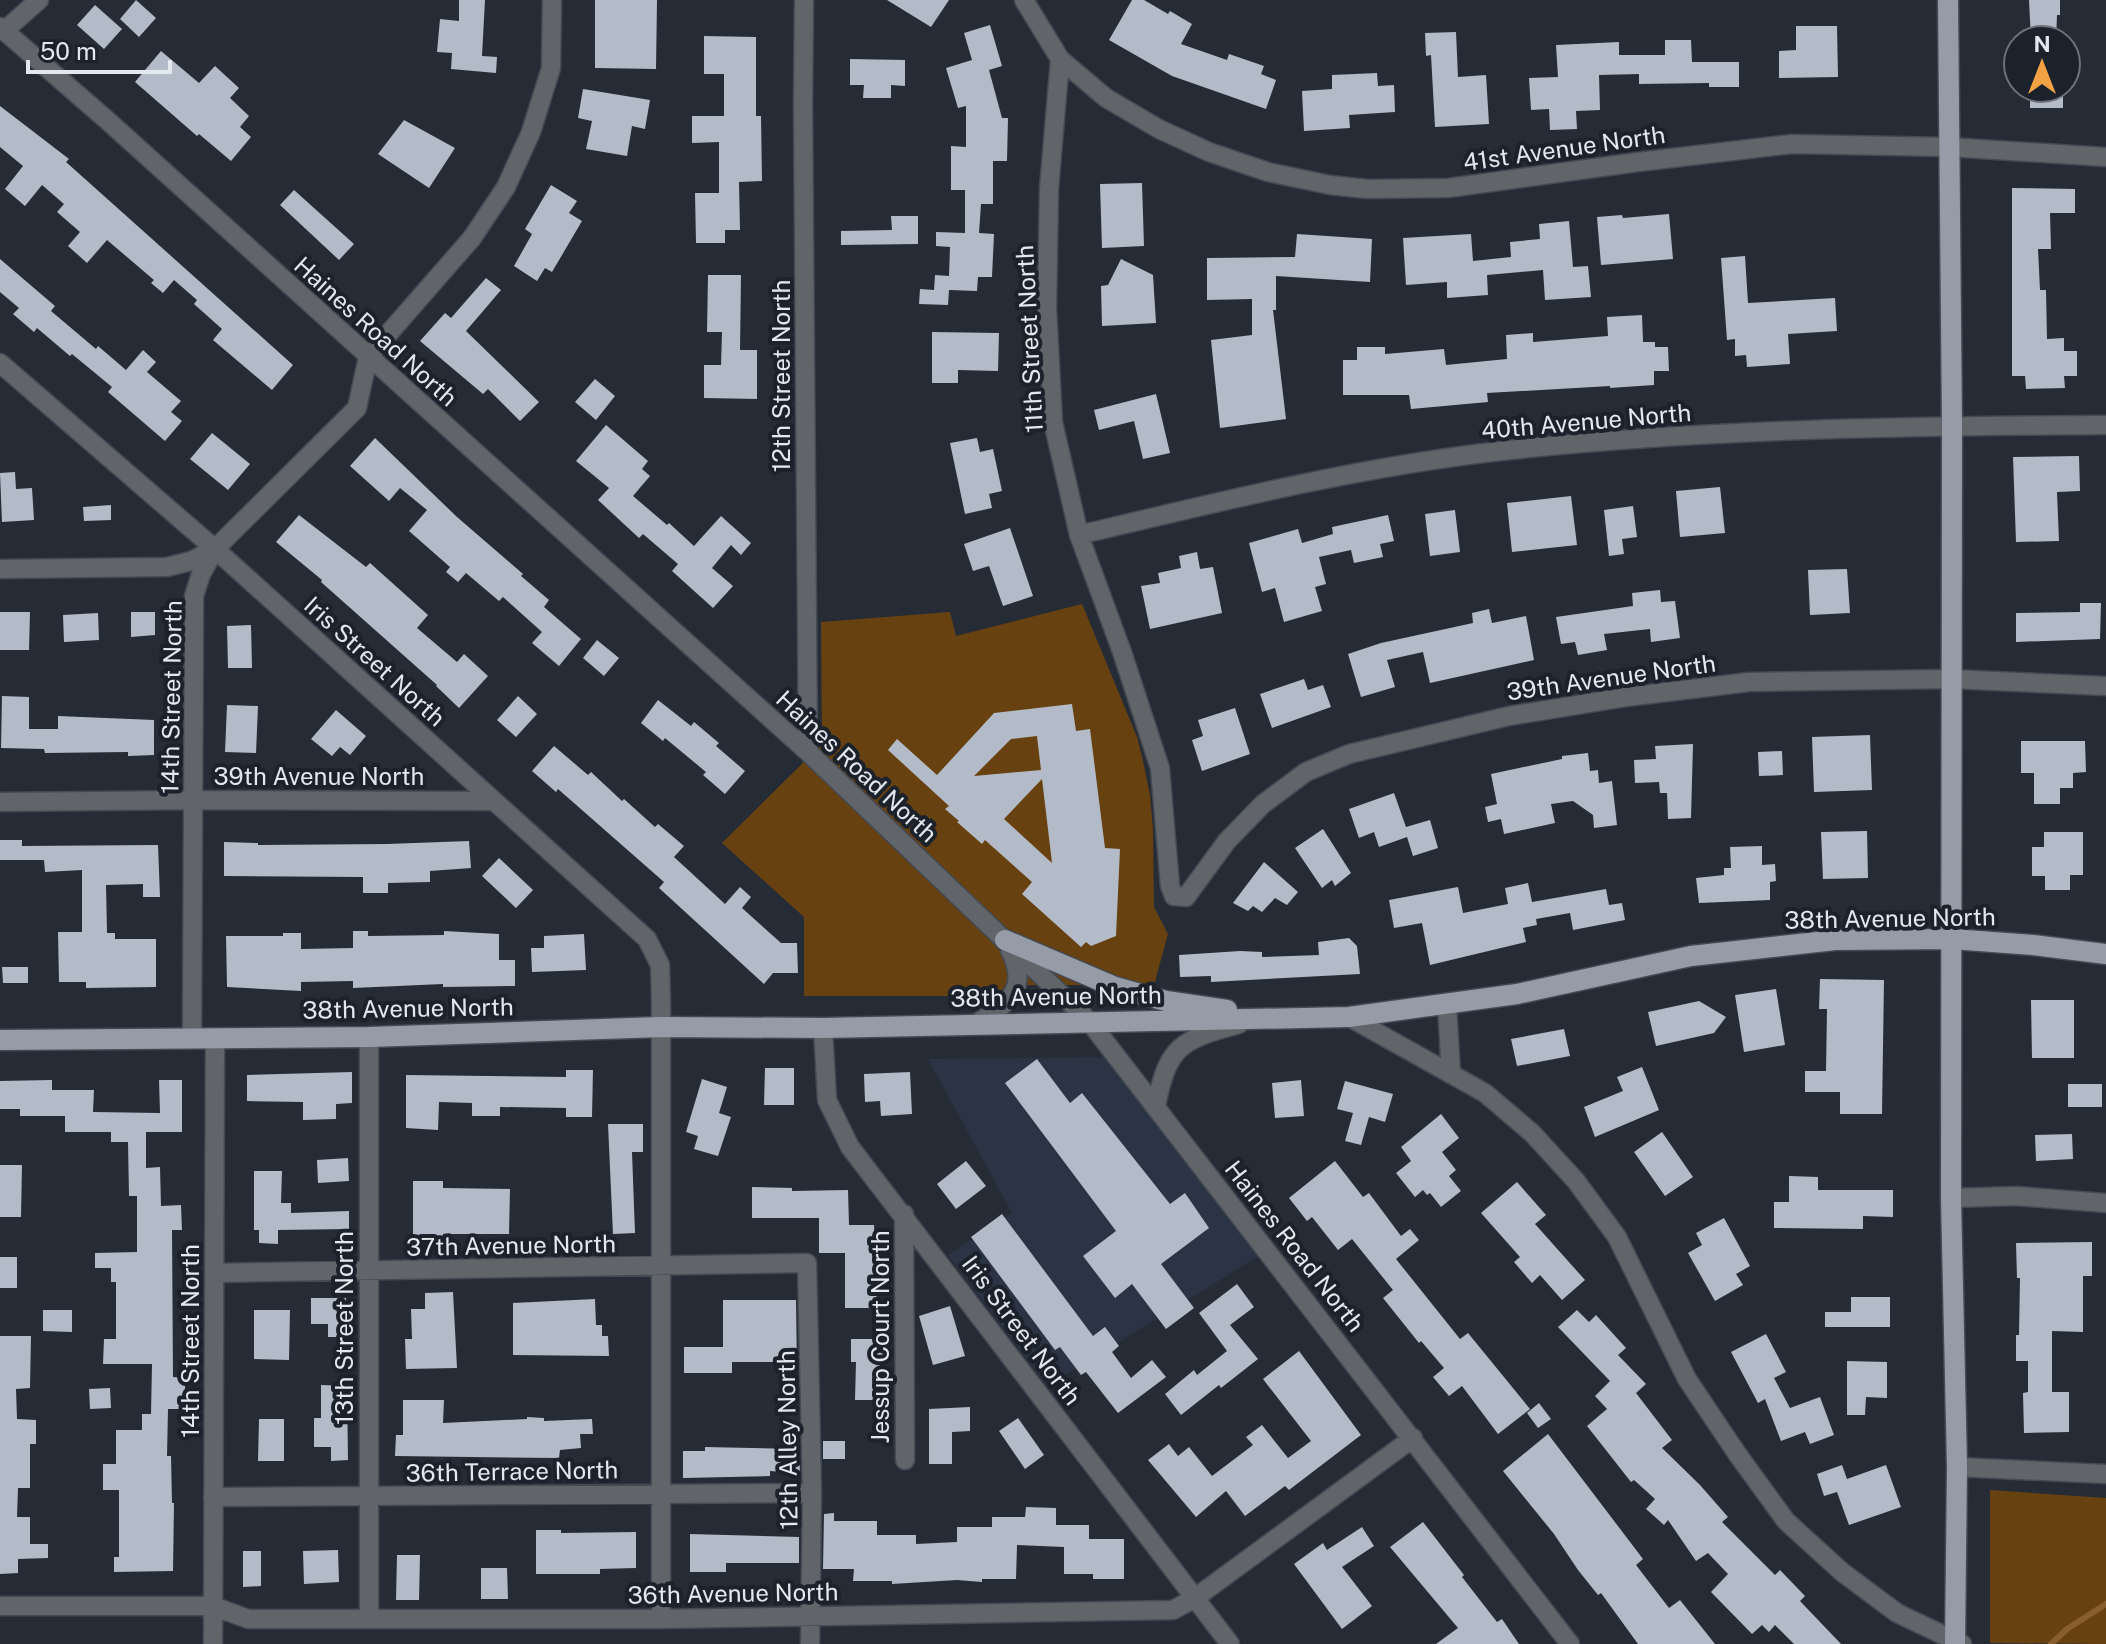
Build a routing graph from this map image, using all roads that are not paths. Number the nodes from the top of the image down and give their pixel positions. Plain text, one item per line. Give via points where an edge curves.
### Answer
1 (39, 0) edge
2 (552, 0) edge
3 (804, 0) edge
4 (1024, 0) edge
5 (1948, 0) edge
6 (2, 29) edge
7 (1060, 59) junction
8 (1948, 147) junction
9 (2106, 157) edge
10 (368, 357) junction
11 (0, 363) edge
12 (2106, 425) edge
13 (1952, 426) junction
14 (1079, 535) junction
15 (215, 549) junction
16 (0, 569) edge
17 (1950, 679) junction
18 (2106, 686) edge
19 (808, 752) junction
20 (193, 800) junction
21 (494, 801) junction
22 (0, 802) edge
23 (1186, 897) joint
24 (1952, 939) junction
25 (1005, 940) junction
26 (2106, 954) edge
27 (1447, 1005) junction
28 (1349, 1017) junction
29 (1253, 1020) junction
30 (1089, 1021) junction
31 (976, 1024) junction
32 (661, 1027) junction
33 (823, 1028) junction
34 (369, 1037) junction
35 (192, 1038) junction
36 (215, 1038) junction
37 (0, 1040) edge
38 (1451, 1074) junction
39 (1156, 1106) junction
40 (1951, 1198) junction
41 (2106, 1203) edge
42 (904, 1214) junction
43 (807, 1263) joint
44 (661, 1267) junction
45 (369, 1271) junction
46 (215, 1273) junction
47 (1413, 1438) junction
48 (905, 1460) dead end
49 (1957, 1467) junction
50 (2106, 1474) edge
51 (661, 1493) junction
52 (812, 1493) junction
53 (213, 1497) junction
54 (367, 1497) junction
55 (1195, 1598) junction
56 (0, 1606) edge
57 (213, 1606) junction
58 (812, 1617) junction
59 (369, 1619) junction
60 (661, 1619) junction
61 (1957, 1643) edge
62 (213, 1644) edge
63 (810, 1644) edge
64 (1230, 1644) edge
65 (1570, 1644) edge

1 - 6 street
2 - 10 street, 14th Street North via 551,68 506,187 472,238
3 - 19 street, 12th Street North
4 - 7 street
5 - 8 main road
6 - 10 street, Haines Road North
7 - 8 street, 41st Avenue North via 1106,98 1209,152 1268,172 1355,188 1448,188 1792,144
7 - 14 street, 11th Street North via 1049,189 1047,308 1053,422
8 - 9 street, 41st Avenue North
8 - 13 main road
10 - 15 street, 14th Street North via 357,408
10 - 19 street, Haines Road North
11 - 15 street, Iris Street North
12 - 13 street, 40th Avenue North
13 - 14 street, 40th Avenue North via 1670,435 1498,451 1256,493
13 - 17 main road
14 - 23 street, 11th Street North via 1160,768 1170,886 1174,896
15 - 16 street via 167,567
15 - 20 street, 14th Street North via 194,596
15 - 21 street, Iris Street North
17 - 18 street, 39th Avenue North
17 - 23 street, 39th Avenue North via 1749,682 1626,697 1509,716 1349,754 1306,772 1263,804 1227,841
17 - 24 main road
19 - 25 street, Haines Road North
20 - 21 street, 39th Avenue North
20 - 22 street, 39th Avenue North
20 - 35 street, 14th Street North
21 - 32 street, Iris Street North via 647,939 660,965
24 - 26 main road, 38th Avenue North
24 - 27 main road, 38th Avenue North via 1835,940 1691,956
24 - 40 main road
25 - 29 main road via 1115,987 1237,1011
25 - 30 street, Haines Road North
25 - 31 street via 1018,967 1018,983 1011,999
27 - 28 main road, 38th Avenue North
27 - 38 street
28 - 29 main road, 38th Avenue North
28 - 38 street
29 - 30 main road, 38th Avenue North
29 - 39 street via 1197,1035 1175,1051 1162,1074
30 - 31 main road, 38th Avenue North
30 - 39 street, Haines Road North
31 - 33 main road, 38th Avenue North
32 - 33 main road, 38th Avenue North
32 - 34 main road, 38th Avenue North
32 - 44 street
33 - 42 street, Iris Street North via 827,1100 850,1147
34 - 36 main road, 38th Avenue North
34 - 45 street, 13th Street North
35 - 36 main road, 38th Avenue North
35 - 37 main road, 38th Avenue North
36 - 46 street, 14th Street North
38 - 61 street via 1485,1093 1576,1181 1617,1237 1687,1379 1786,1521 1897,1613
39 - 47 street, Haines Road North
40 - 41 street via 2016,1196
40 - 49 main road
42 - 48 street, Jessup Court North
42 - 55 street, Iris Street North
43 - 44 street, 37th Avenue North
43 - 52 street, 12th Alley North
44 - 45 street, 37th Avenue North
44 - 51 street
45 - 46 street, 37th Avenue North
45 - 54 street, 13th Street North
46 - 53 street, 14th Street North
47 - 55 street, 36th Avenue North
47 - 65 street, Haines Road North
49 - 50 street
49 - 61 main road
51 - 52 street, 36th Terrace North
51 - 54 street, 36th Terrace North
51 - 60 street
52 - 58 street, 12th Alley North
53 - 54 street, 36th Terrace North
53 - 57 street, 14th Street North
54 - 59 street, 13th Street North
55 - 58 street, 36th Avenue North via 1173,1610
55 - 64 street, Iris Street North
56 - 57 street, 36th Avenue North
57 - 59 street, 36th Avenue North via 248,1619
57 - 62 street, 14th Street North
58 - 60 street, 36th Avenue North
58 - 63 street
59 - 60 street, 36th Avenue North

